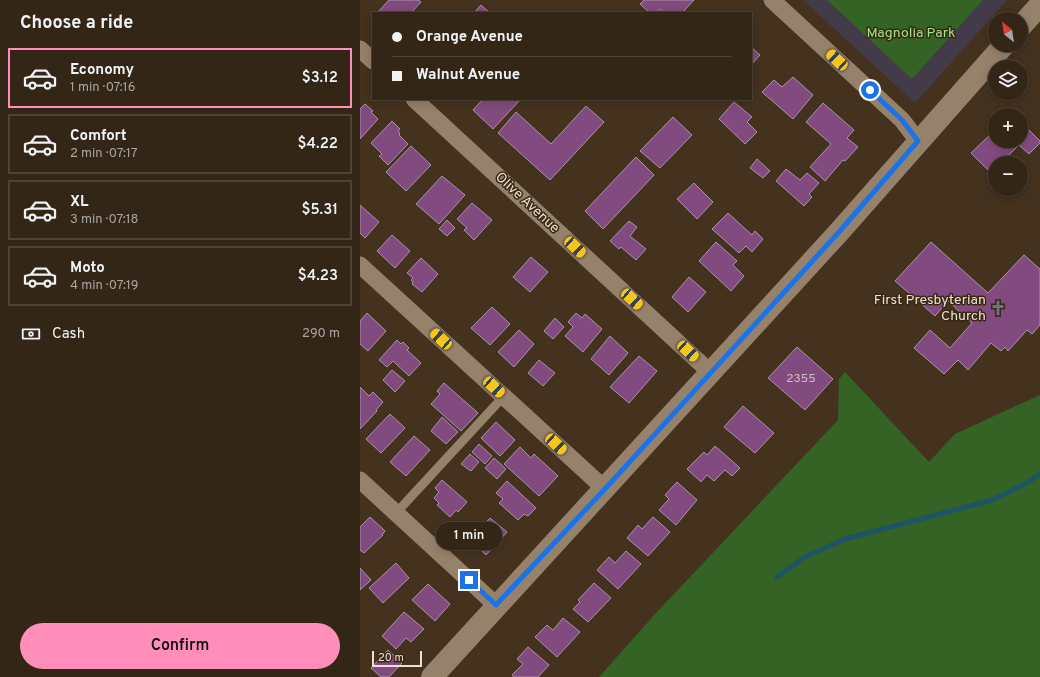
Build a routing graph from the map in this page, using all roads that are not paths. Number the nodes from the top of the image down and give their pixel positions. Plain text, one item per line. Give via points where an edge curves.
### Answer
1 (772, 0) edge
2 (1040, 5) edge
3 (1028, 18) edge
4 (360, 49) edge
5 (998, 52) edge
6 (372, 60) edge
7 (415, 100) edge
8 (918, 141) junction
9 (360, 265) edge
10 (710, 372) junction
11 (504, 396) junction
12 (360, 480) edge
13 (605, 489) junction
14 (396, 513) junction
15 (496, 605) junction
16 (432, 677) edge

1 - 8 street via 902,120
2 - 3 main road
4 - 6 street
5 - 8 main road
7 - 10 street, Olive Avenue
8 - 10 main road via 839,232
9 - 11 street
10 - 13 main road
11 - 13 street
11 - 14 lane
12 - 14 street
13 - 15 main road
14 - 15 street
15 - 16 main road

